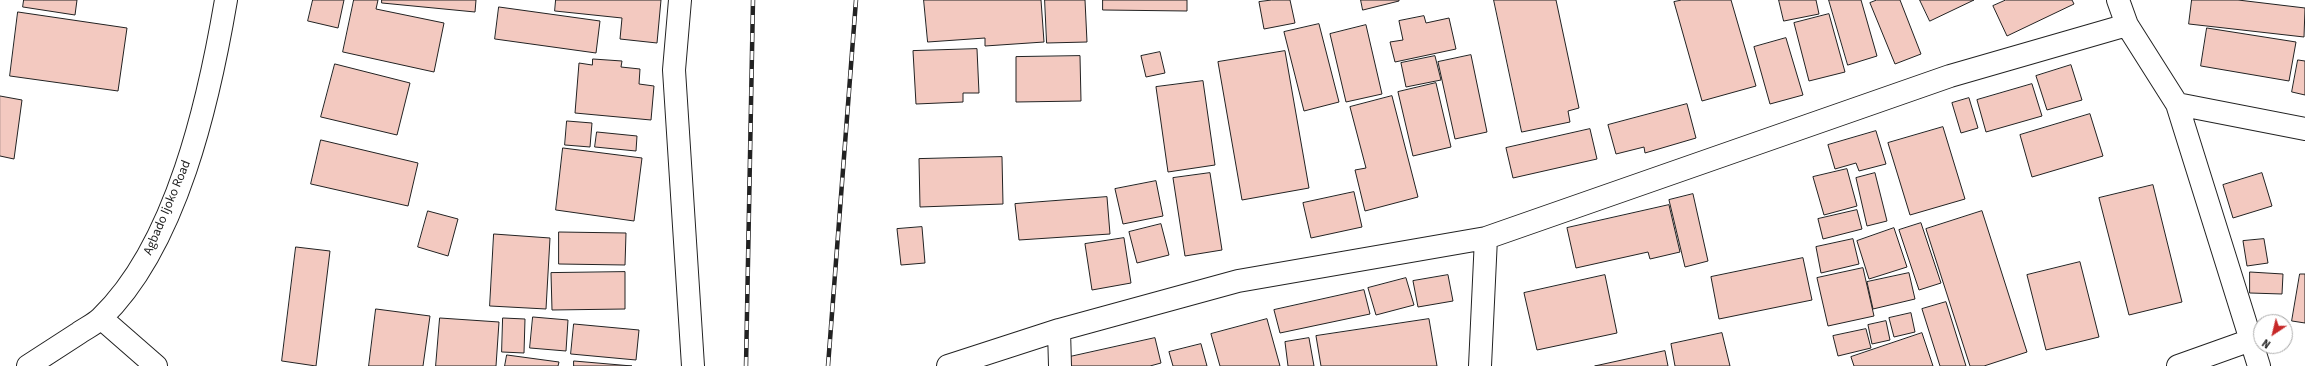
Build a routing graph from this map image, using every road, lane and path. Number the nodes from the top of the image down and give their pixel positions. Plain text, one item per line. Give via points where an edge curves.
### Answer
1 (226, 0) edge
2 (680, 0) edge
3 (2118, 0) edge
4 (2127, 25) junction
5 (2177, 104) junction
6 (2305, 129) edge
7 (1486, 238) junction
8 (101, 318) junction
9 (1059, 330) junction
10 (2251, 340) junction
11 (28, 366) edge
12 (156, 366) edge
13 (693, 366) edge
14 (948, 366) edge
15 (1060, 366) edge
16 (1480, 366) edge
17 (2178, 366) edge
18 (2259, 366) edge

1 - 8 street, Agbado Ijoko Road via 216,60 190,157 167,216 141,270
2 - 13 street via 674,70
3 - 4 street
4 - 5 street
4 - 7 street via 1950,76
5 - 6 street
5 - 10 street
7 - 9 street via 1238,280
7 - 16 street
8 - 11 street, Agbado Ijoko Road
8 - 12 street
9 - 14 street
9 - 15 street
10 - 17 street
10 - 18 street

